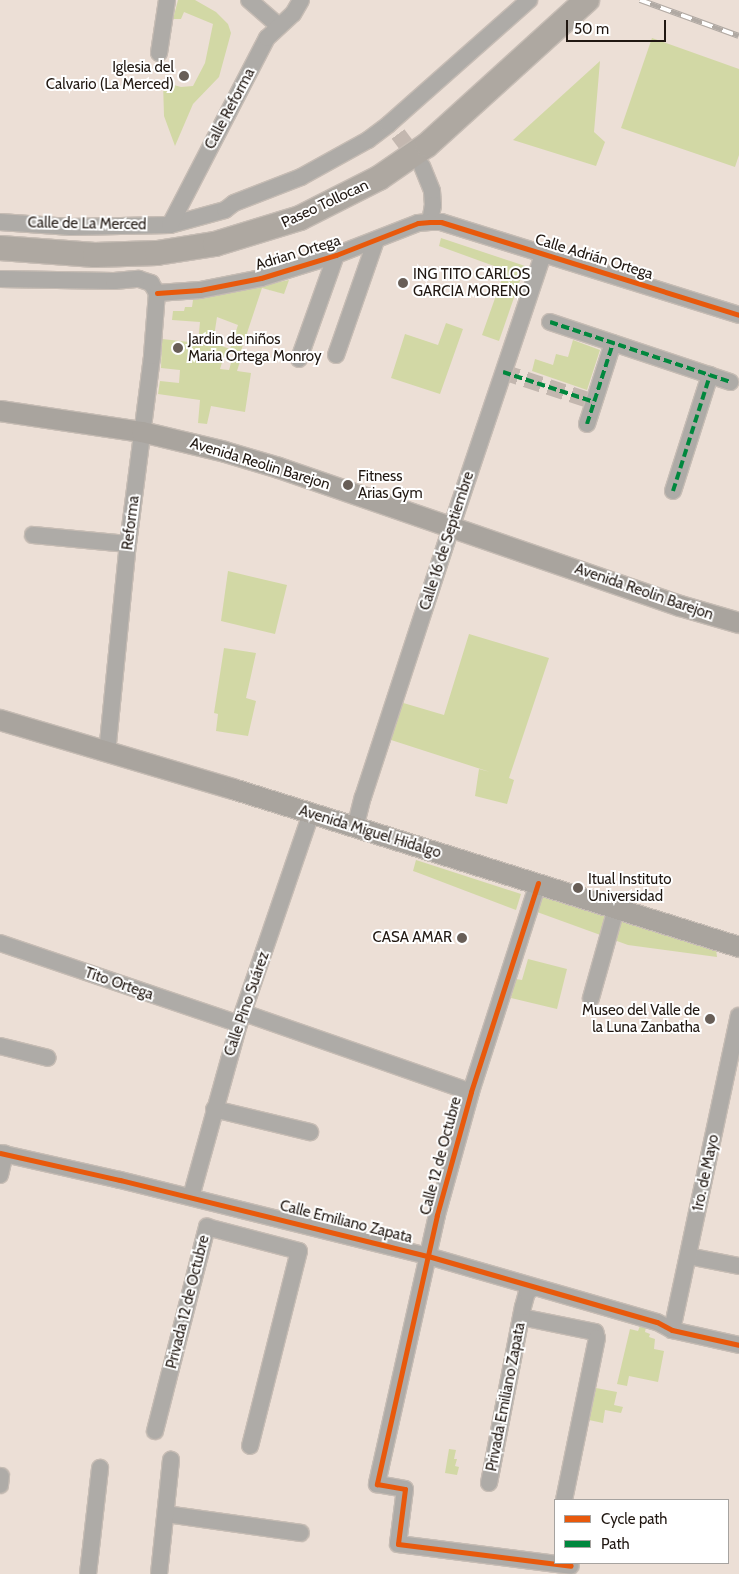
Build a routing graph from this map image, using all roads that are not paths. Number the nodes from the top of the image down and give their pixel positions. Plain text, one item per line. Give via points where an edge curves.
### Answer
1 (167, 0) edge
2 (249, 0) edge
3 (301, 0) edge
4 (529, 0) edge
5 (586, 1) edge
6 (279, 26) junction
7 (159, 53) dead end
8 (422, 166) tunnel mouth
9 (2, 222) edge
10 (436, 222) junction
11 (170, 225) junction
12 (376, 240) junction
13 (0, 248) edge
14 (336, 255) junction
15 (543, 255) junction
16 (0, 279) edge
17 (157, 293) junction
18 (739, 316) edge
19 (550, 322) dead end
20 (613, 343) junction
21 (336, 355) dead end
22 (299, 359) dead end
23 (710, 375) junction
24 (730, 382) dead end
25 (0, 411) edge
26 (587, 424) dead end
27 (142, 432) junction
28 (672, 491) dead end
29 (451, 528) junction
30 (33, 535) dead end
31 (128, 544) junction
32 (739, 623) edge
33 (0, 720) edge
34 (107, 753) junction
35 (311, 814) junction
36 (356, 828) junction
37 (538, 883) junction
38 (616, 908) junction
39 (0, 943) edge
40 (739, 947) edge
41 (591, 998) dead end
42 (739, 1016) edge
43 (241, 1018) junction
44 (0, 1046) edge
45 (48, 1058) dead end
46 (471, 1092) junction
47 (214, 1109) junction
48 (310, 1132) dead end
49 (2, 1154) edge
50 (0, 1175) edge
51 (191, 1197) junction
52 (259, 1214) junction
53 (254, 1239) junction
54 (428, 1256) junction
55 (688, 1256) junction
56 (739, 1266) edge
57 (535, 1287) junction
58 (521, 1316) junction
59 (672, 1330) junction
60 (739, 1345) edge
61 (155, 1431) dead end
62 (250, 1446) dead end
63 (171, 1460) dead end
64 (100, 1468) dead end
65 (489, 1484) dead end
66 (564, 1499) edge
67 (166, 1514) junction
68 (301, 1533) dead end
69 (571, 1568) edge
70 (88, 1574) edge
71 (159, 1574) edge

1 - 7 street
2 - 6 street
3 - 6 street, Calle Reforma via 293,14
4 - 11 street, Calle de La Merced via 394,129 301,177 234,203 225,210
5 - 13 highway, Paseo Tollocan via 428,145 379,178 300,218 215,244 157,253 95,255
6 - 11 street, Calle Reforma via 267,38
8 - 10 street via 432,191
9 - 11 street, Calle de La Merced via 71,227
10 - 12 street, Adrian Ortega via 418,223
10 - 15 street, Calle Adrián Ortega
12 - 14 street, Adrian Ortega
12 - 21 street
14 - 17 street, Adrian Ortega via 221,287
14 - 22 street
15 - 18 street, Calle Adrián Ortega
15 - 29 street, Calle 16 de Septiembre
16 - 17 street via 139,279 151,283
17 - 27 street, Reforma
19 - 20 street
20 - 23 street
20 - 26 street
23 - 24 street
23 - 28 street
25 - 27 main road, Avenida Reolin Barejon
27 - 29 main road, Avenida Reolin Barejon via 279,468
27 - 31 street, Reforma
29 - 32 main road, Avenida Reolin Barejon
29 - 36 street, Calle 16 de Septiembre
30 - 31 street
31 - 34 street, Reforma
33 - 34 main road, Avenida Miguel Hidalgo
34 - 35 main road, Avenida Miguel Hidalgo
35 - 36 main road, Avenida Miguel Hidalgo
35 - 43 street, Calle Pino Suárez
36 - 37 main road, Avenida Miguel Hidalgo
37 - 38 main road, Avenida Miguel Hidalgo
37 - 46 street, Calle 12 de Octubre
38 - 40 main road, Avenida Miguel Hidalgo
38 - 41 street
39 - 43 street, Tito Ortega
42 - 55 street, 1ro. de Mayo
43 - 46 street, Tito Ortega
43 - 47 street, Calle Pino Suárez
44 - 45 street
46 - 54 street, Calle 12 de Octubre
47 - 48 street
47 - 51 street, Calle Pino Suárez
49 - 50 street
49 - 51 street, Calle Emiliano Zapata
51 - 52 street, Calle Emiliano Zapata
52 - 53 street
52 - 54 street, Calle Emiliano Zapata
53 - 61 street, Privada 12 de Octubre via 207,1228
53 - 62 street, Privada 12 de Octubre via 299,1251
54 - 57 street, Calle Emiliano Zapata
54 - 69 street, Calle 12 de Octubre via 377,1484 405,1489 398,1544
55 - 56 street
55 - 59 street, 1ro. de Mayo
57 - 58 street via 526,1292
57 - 59 street, Calle Emiliano Zapata via 657,1322
58 - 65 street, Privada Emiliano Zapata
58 - 66 street, Privada Emiliano Zapata via 595,1332 597,1338
59 - 60 street, Calle Emiliano Zapata
63 - 67 street
64 - 70 street
67 - 68 street
67 - 71 street

